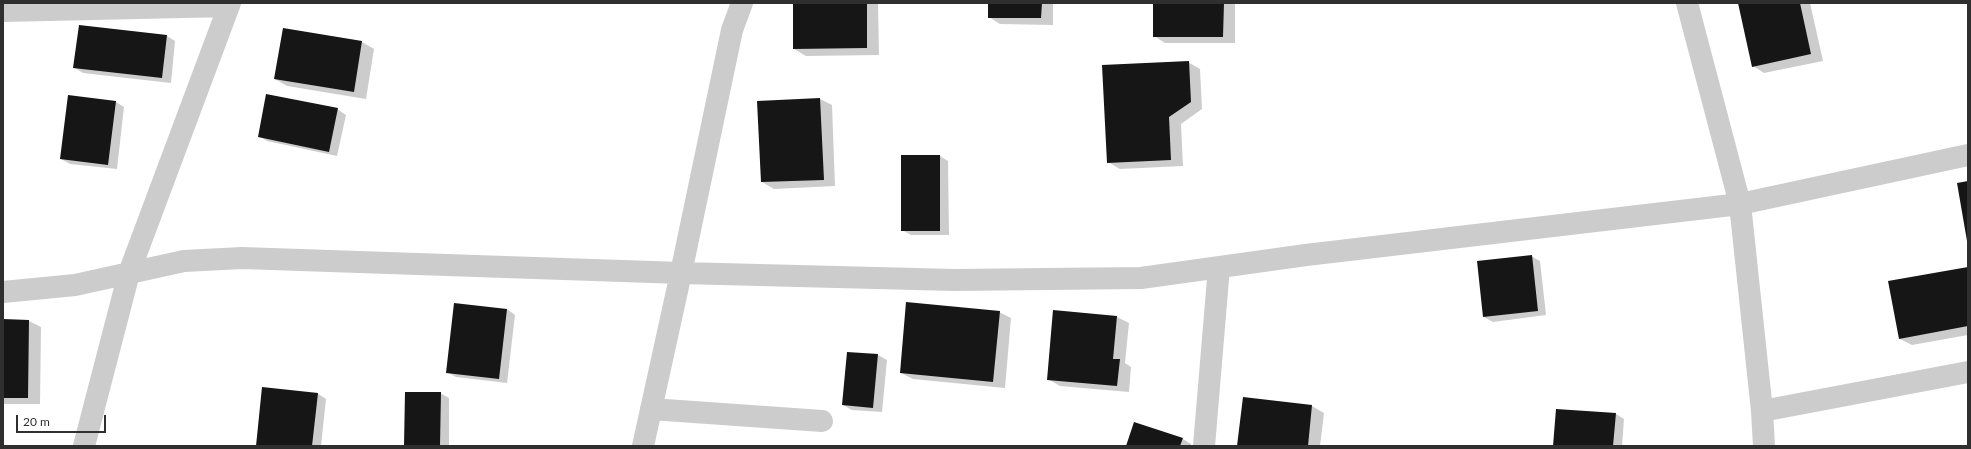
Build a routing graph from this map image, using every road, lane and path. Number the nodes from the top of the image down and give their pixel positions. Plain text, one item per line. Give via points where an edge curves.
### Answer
1 (742, 3) edge
2 (1687, 3) edge
3 (230, 4) edge
4 (3, 11) edge
5 (1968, 155) edge
6 (1740, 204) junction
7 (1219, 267) junction
8 (129, 274) junction
9 (682, 274) junction
10 (3, 292) edge
11 (1968, 372) edge
12 (651, 408) junction
13 (1762, 411) junction
14 (822, 421) dead end
15 (84, 446) edge
16 (643, 446) edge
17 (1204, 446) edge
18 (1764, 446) edge

1 - 9 street via 732,30
2 - 6 street
3 - 4 street
3 - 8 street
5 - 6 street
6 - 7 street
6 - 13 street
7 - 9 street via 1141,278 954,280
7 - 17 street
8 - 9 street via 184,261 242,258
8 - 10 street via 75,285
8 - 15 street
9 - 12 street
11 - 13 street
12 - 14 street
12 - 16 street
13 - 18 street

